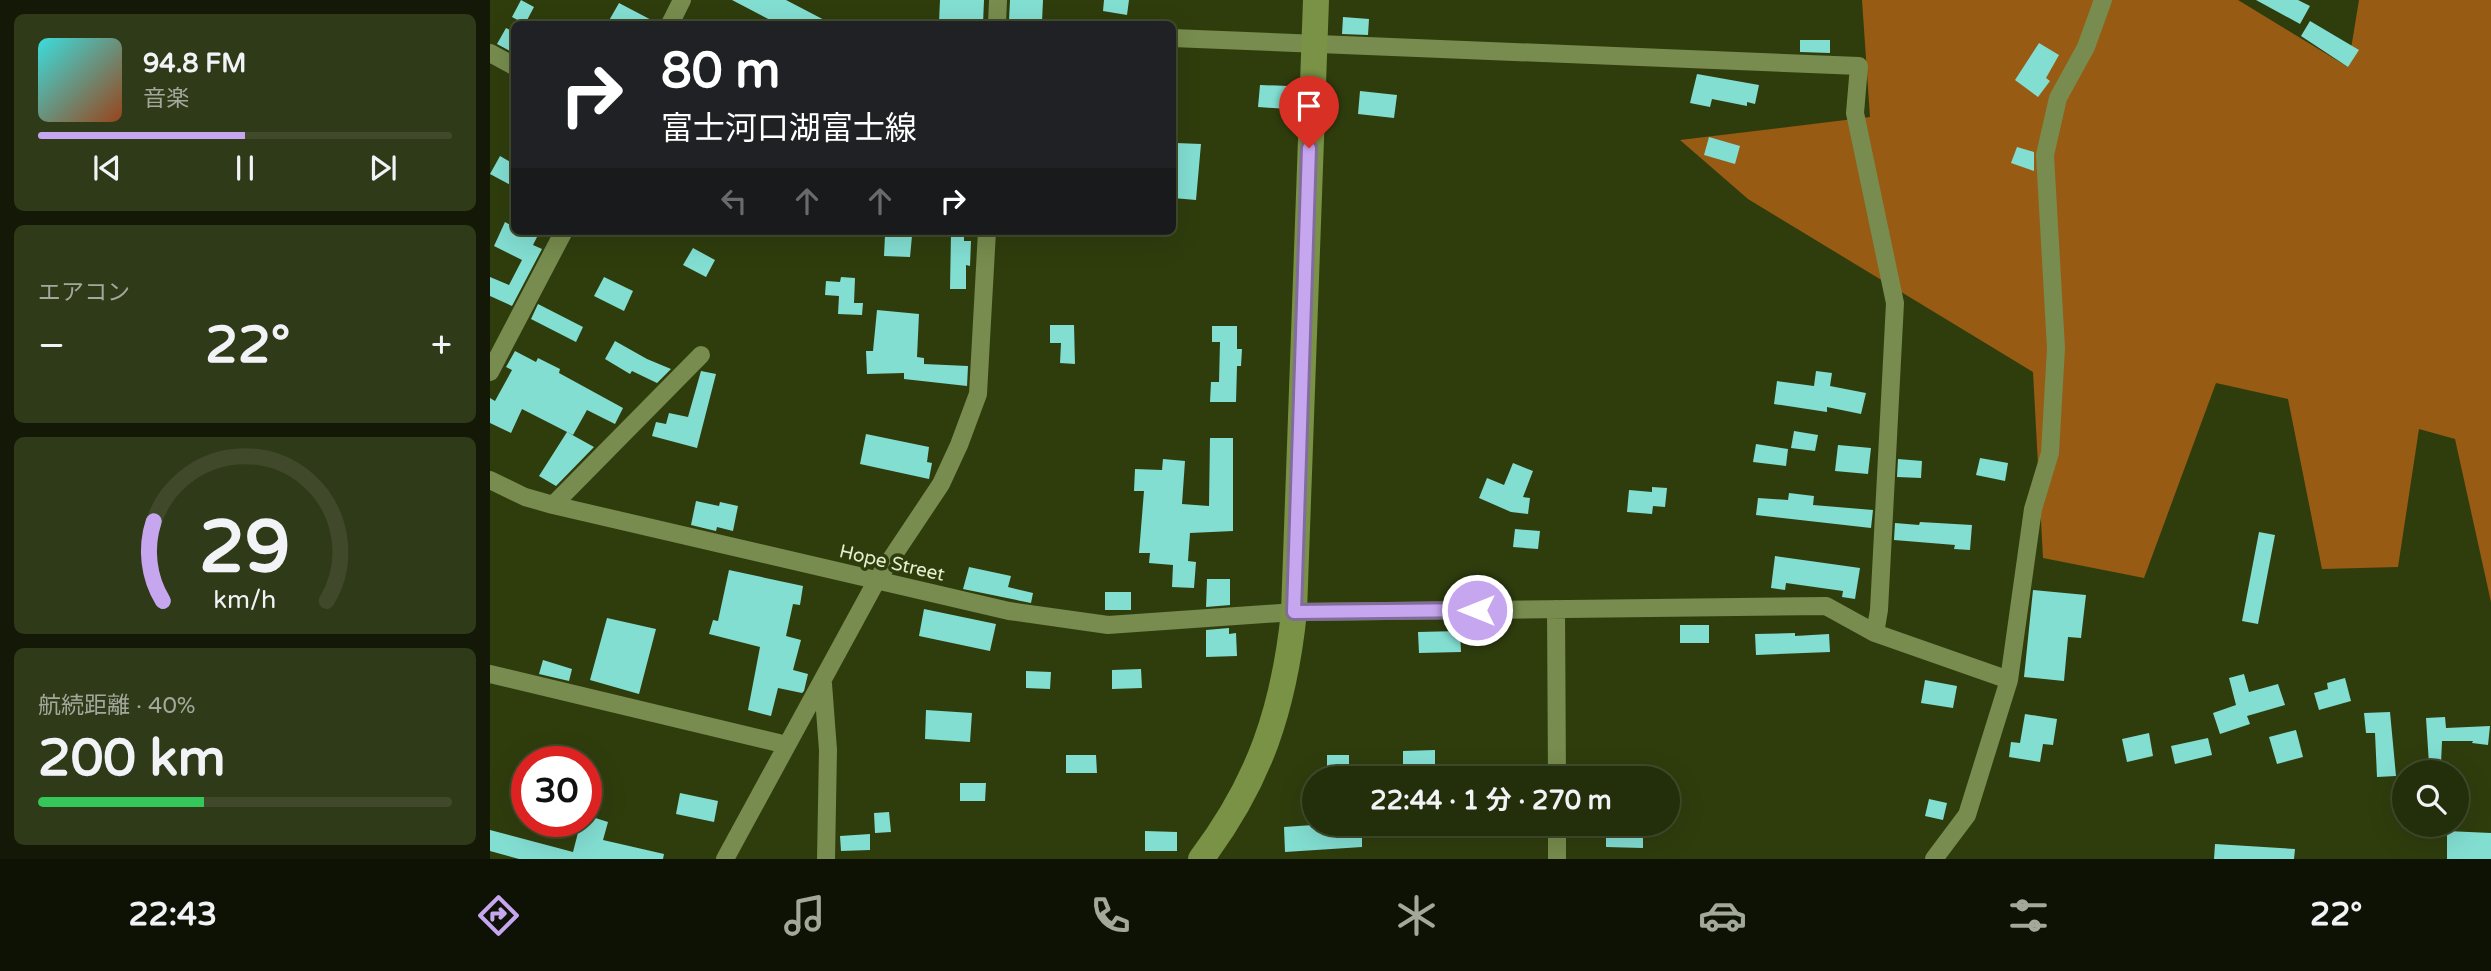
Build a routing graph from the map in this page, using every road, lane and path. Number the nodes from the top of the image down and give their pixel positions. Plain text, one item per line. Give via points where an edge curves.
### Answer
1 (682, 0) edge
2 (998, 0) edge
3 (1316, 0) edge
4 (2103, 0) edge
5 (672, 21) edge
6 (997, 21) edge
7 (1176, 38) edge
8 (1314, 43) junction
9 (490, 53) edge
10 (511, 64) edge
11 (562, 235) edge
12 (987, 235) edge
13 (701, 355) dead end
14 (490, 372) edge
15 (490, 480) edge
16 (554, 505) junction
17 (877, 580) junction
18 (1556, 609) junction
19 (1294, 612) junction
20 (1875, 633) junction
21 (490, 674) edge
22 (2009, 680) junction
23 (823, 684) junction
24 (787, 744) junction
25 (1557, 766) edge
26 (1557, 836) edge
27 (725, 859) edge
28 (826, 859) edge
29 (1201, 859) edge
30 (1557, 859) edge
31 (1934, 859) edge

1 - 5 street
2 - 6 street
3 - 8 main road
4 - 22 street via 2086,47 2058,98 2045,155 2056,348 2050,453 2033,509
7 - 8 street
8 - 19 main road
8 - 20 street via 1859,66 1855,113 1895,303
9 - 10 street
11 - 14 street
12 - 17 street via 978,394 941,484
13 - 16 street
15 - 16 street, Hope Street
16 - 17 street, Hope Street
17 - 19 street, Hope Street via 1009,611 1108,625
17 - 23 street
18 - 19 street, Hope Street
18 - 20 street, Hope Street via 1826,606
18 - 25 street
19 - 29 main road via 1279,710 1264,754
20 - 22 street, Hope Street
21 - 24 street
22 - 31 street via 1967,815
23 - 24 street
23 - 28 street via 828,750
24 - 27 street
26 - 30 street

